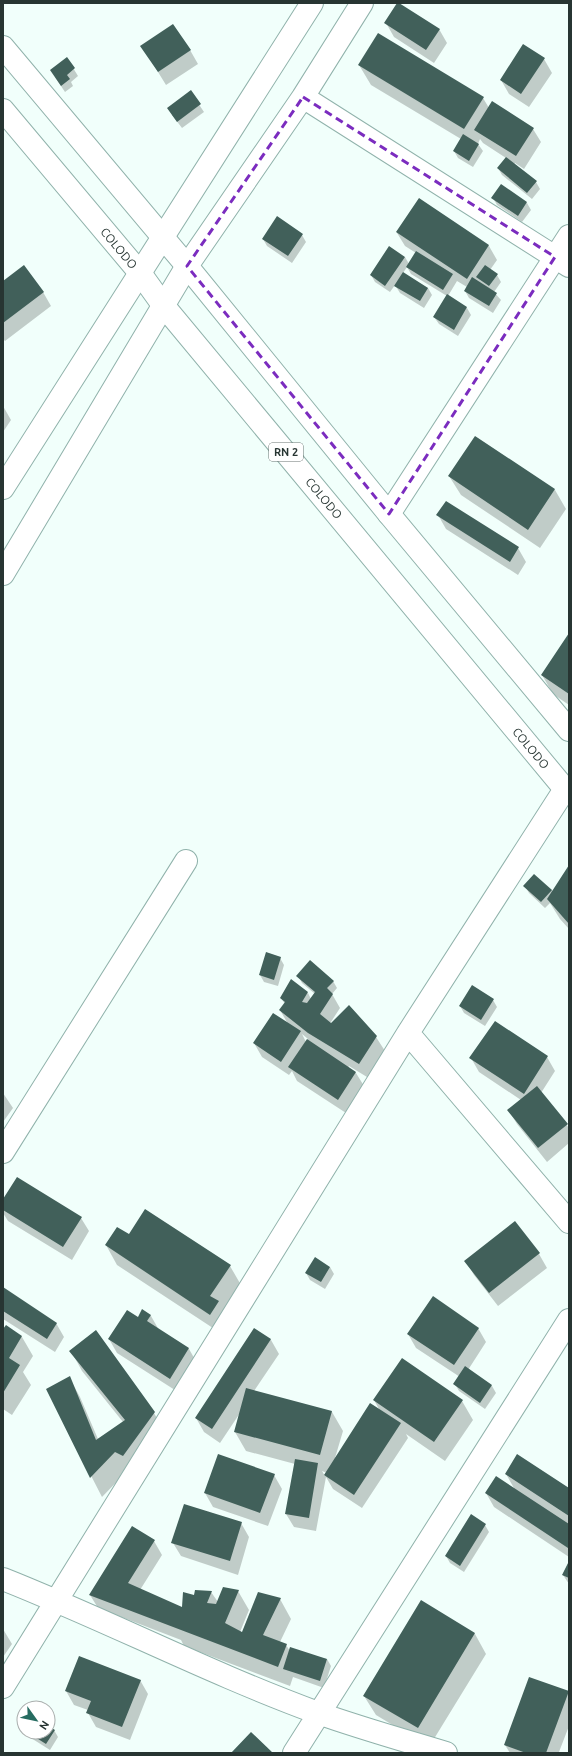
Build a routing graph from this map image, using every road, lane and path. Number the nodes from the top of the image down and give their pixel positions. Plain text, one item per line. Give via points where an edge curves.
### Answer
1 (312, 3) edge
2 (362, 3) edge
3 (3, 47) edge
4 (303, 97) junction
5 (3, 110) edge
6 (569, 236) edge
7 (164, 238) junction
8 (562, 262) edge
9 (188, 266) junction
10 (140, 273) junction
11 (163, 305) junction
12 (3, 488) edge
13 (389, 514) junction
14 (3, 574) edge
15 (569, 730) edge
16 (567, 791) edge
17 (186, 862) dead end
18 (408, 1033) junction
19 (3, 1152) edge
20 (569, 1222) edge
21 (569, 1320) edge
22 (3, 1579) edge
23 (57, 1601) junction
24 (3, 1687) edge
25 (318, 1713) junction
26 (294, 1753) edge
27 (446, 1753) edge

1 - 7 street
2 - 4 street
3 - 7 street
4 - 8 street
4 - 9 street
5 - 10 street, COLODO / RN 2
6 - 8 street
7 - 9 street
7 - 10 street
8 - 13 street
9 - 11 street
9 - 13 street
10 - 11 street, COLODO / RN 2
10 - 12 street
11 - 14 street
11 - 16 street, COLODO / RN 2
13 - 15 street
16 - 18 street
17 - 19 street
18 - 20 street
18 - 23 street
21 - 25 street
22 - 23 street
23 - 24 street
23 - 25 street via 191,1662
25 - 26 street
25 - 27 street

